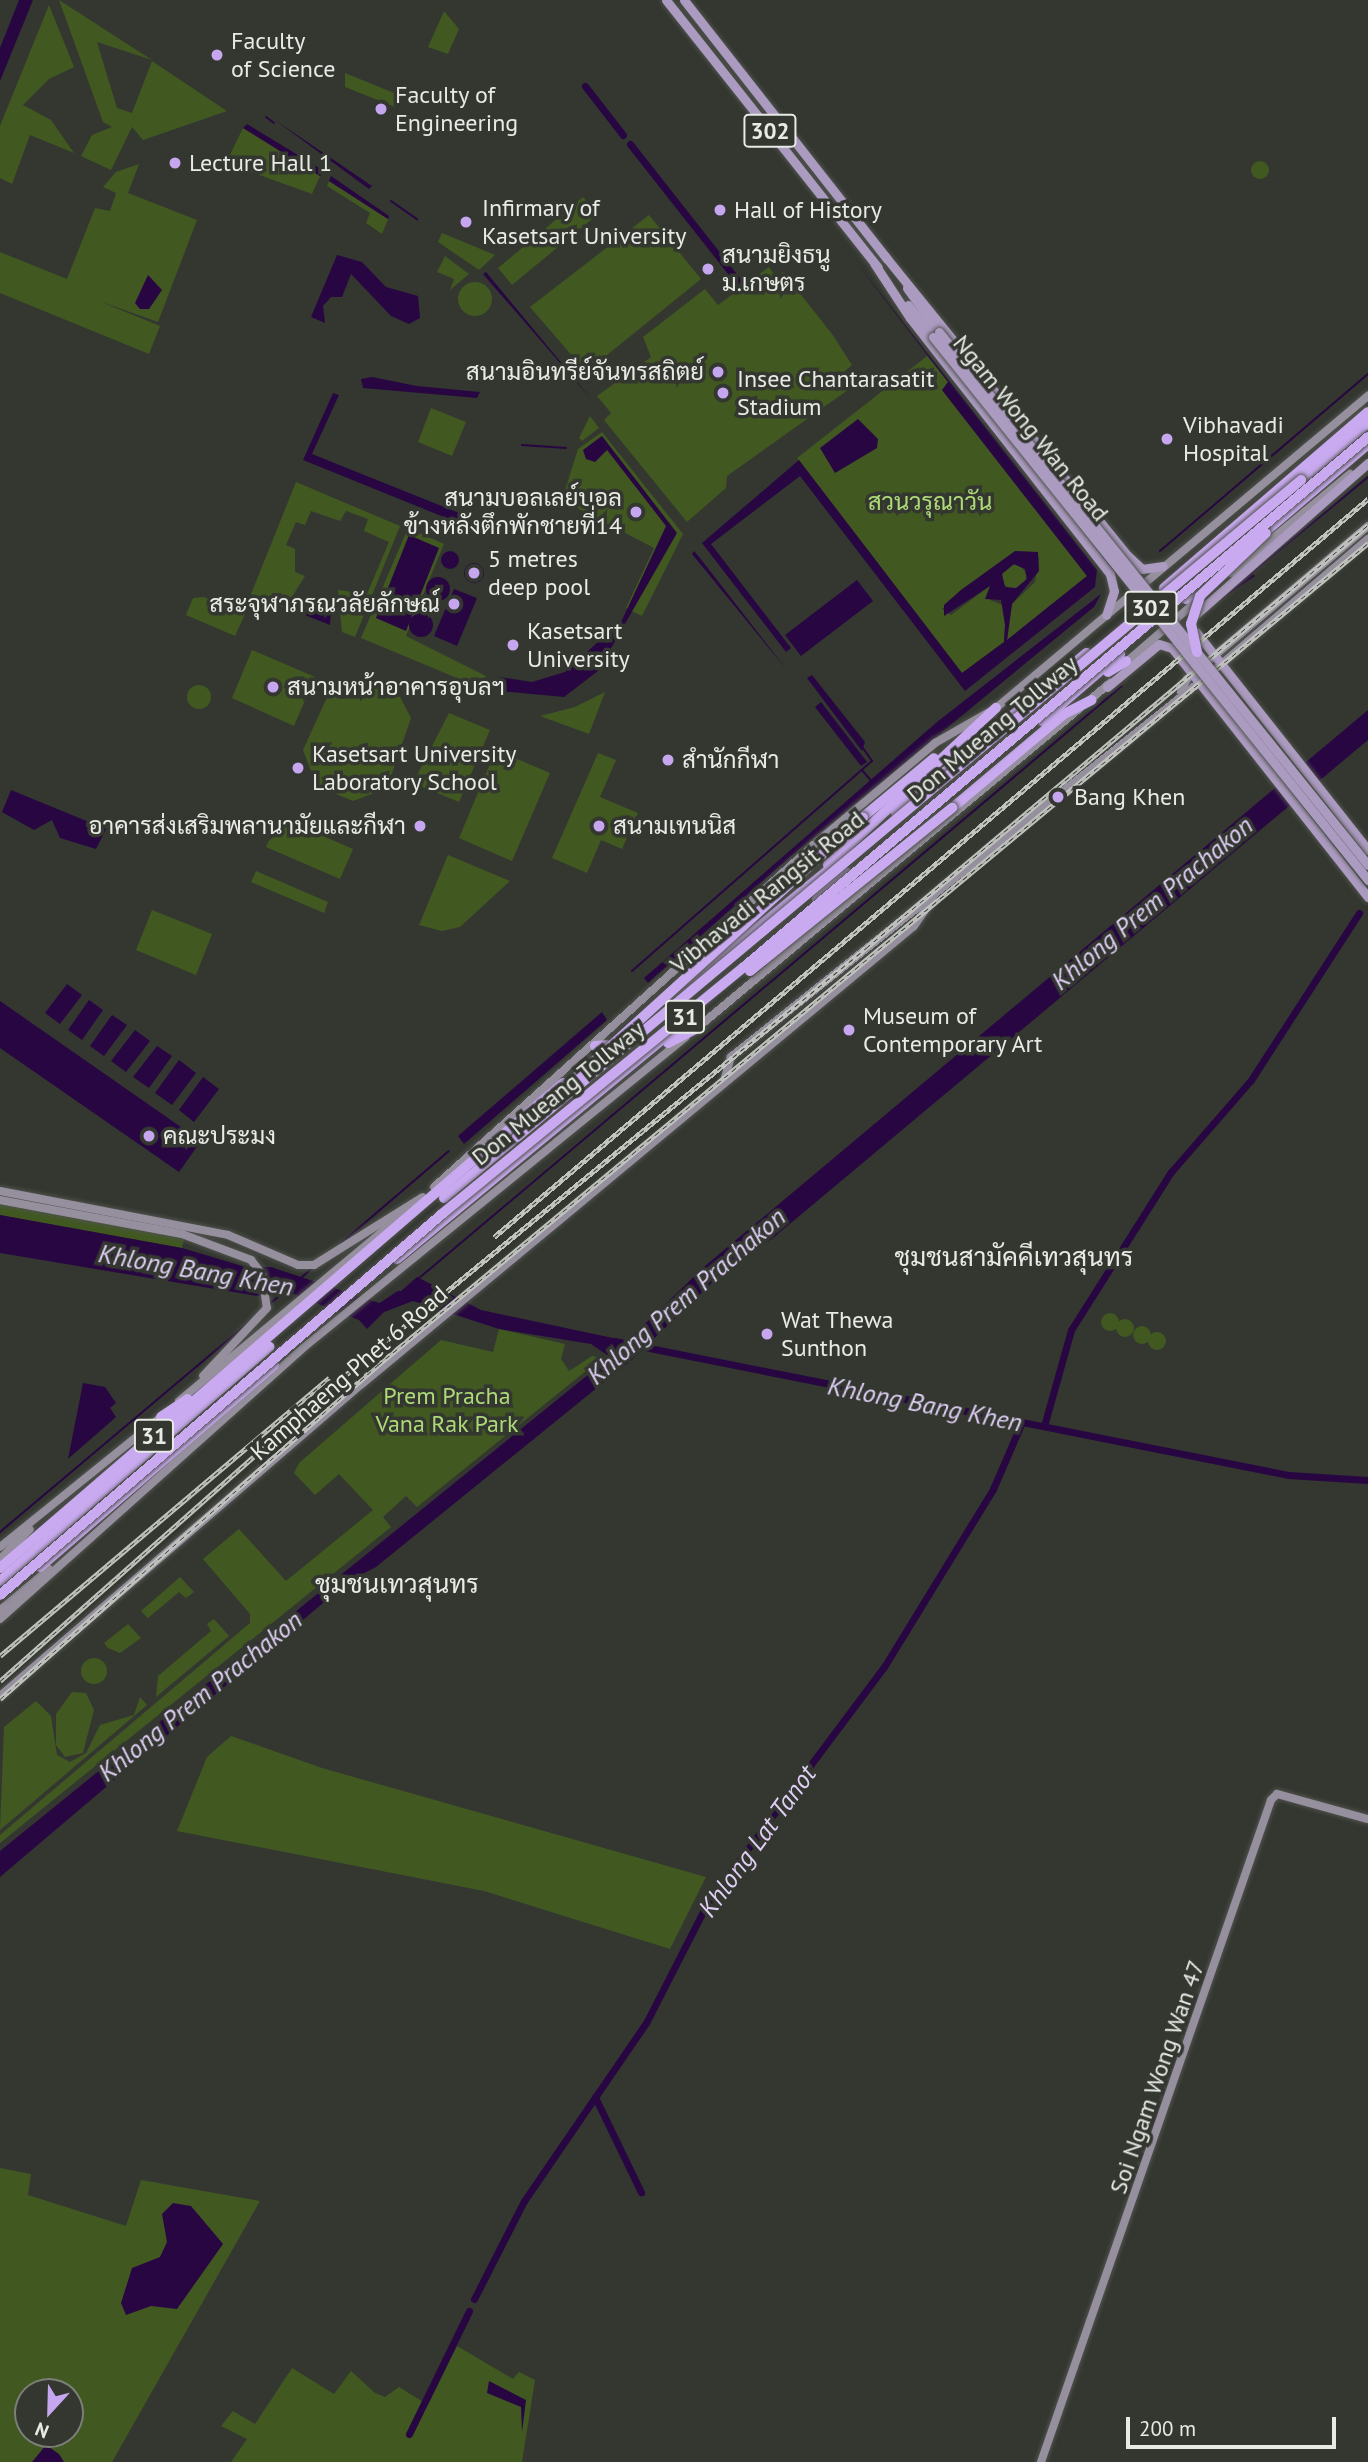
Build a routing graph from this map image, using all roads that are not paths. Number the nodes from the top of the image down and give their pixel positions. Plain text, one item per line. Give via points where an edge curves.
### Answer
1 (666, 0) edge
2 (684, 0) edge
3 (884, 255) junction
4 (874, 262) junction
5 (936, 335) junction
6 (1368, 396) edge
7 (1368, 412) edge
8 (1368, 423) edge
9 (1368, 436) edge
10 (1368, 444) edge
11 (1368, 461) edge
12 (1368, 526) edge
13 (1368, 539) edge
14 (1125, 553) junction
15 (1163, 566) junction
16 (1110, 574) junction
17 (1106, 615) junction
18 (1197, 652) junction
19 (1213, 656) junction
20 (1126, 661) junction
21 (1220, 665) junction
22 (1192, 674) junction
23 (1199, 683) junction
24 (1107, 687) junction
25 (1078, 691) junction
26 (1181, 692) junction
27 (1248, 698) junction
28 (1092, 700) junction
29 (996, 708) junction
30 (1225, 715) junction
31 (965, 737) junction
32 (1368, 850) edge
33 (1368, 865) edge
34 (817, 878) junction
35 (1368, 880) edge
36 (1368, 897) edge
37 (932, 900) junction
38 (700, 1027) junction
39 (610, 1045) junction
40 (595, 1046) junction
41 (655, 1050) junction
42 (724, 1081) junction
43 (517, 1136) junction
44 (535, 1141) junction
45 (0, 1191) edge
46 (424, 1197) junction
47 (0, 1200) edge
48 (334, 1277) junction
49 (369, 1288) junction
50 (304, 1303) junction
51 (337, 1314) junction
52 (230, 1371) junction
53 (259, 1379) junction
54 (195, 1387) junction
55 (161, 1417) junction
56 (216, 1426) junction
57 (52, 1506) junction
58 (82, 1544) junction
59 (0, 1547) edge
60 (0, 1559) edge
61 (0, 1568) edge
62 (0, 1581) edge
63 (0, 1595) edge
64 (0, 1600) edge
65 (0, 1610) edge
66 (0, 1619) edge
67 (0, 1696) edge
68 (1368, 1819) edge
69 (1041, 2462) edge

1 - 4 main road, Ngam Wong Wan Road / 302
2 - 3 main road, Ngam Wong Wan Road / 302
3 - 5 main road, Ngam Wong Wan Road / 302
3 - 14 main road
4 - 5 main road, Ngam Wong Wan Road / 302
4 - 16 main road via 910,318
5 - 18 main road, Ngam Wong Wan Road / 302, bridge
5 - 35 main road, Ngam Wong Wan Road / 302, bridge
6 - 15 main road, Vibhavadi Rangsit Road / 31
7 - 34 highway, Vibhavadi Rangsit Road / 31
8 - 43 highway, Don Mueang Tollway / 31, bridge
9 - 44 highway, Don Mueang Tollway / 31, bridge
10 - 18 highway, bridge via 1208,585 1193,612
10 - 25 highway, Vibhavadi Rangsit Road / 31
11 - 19 main road via 1202,606 1196,632
11 - 20 main road, Vibhavadi Rangsit Road / 31
12 - 19 main road, Kamphaeng Phet 6 Road
13 - 21 main road, Kamphaeng Phet 6 Road
14 - 15 main road via 1142,569
14 - 16 main road via 1126,569
15 - 17 main road, Vibhavadi Rangsit Road / 31
16 - 17 main road via 1114,591
17 - 29 main road, Vibhavadi Rangsit Road / 31
18 - 33 main road, Ngam Wong Wan Road / 302, bridge
19 - 21 main road
19 - 22 main road, Kamphaeng Phet 6 Road
20 - 24 main road, Vibhavadi Rangsit Road / 31
20 - 25 highway
21 - 23 main road, Kamphaeng Phet 6 Road
21 - 27 main road
22 - 23 main road
22 - 24 main road via 1172,648 1159,644
22 - 26 main road, Kamphaeng Phet 6 Road
23 - 26 main road, Kamphaeng Phet 6 Road
23 - 30 main road
24 - 28 main road, Vibhavadi Rangsit Road / 31
25 - 41 highway, Vibhavadi Rangsit Road / 31 via 831,886
26 - 37 main road, Kamphaeng Phet 6 Road
27 - 30 main road via 1232,689 1219,701
27 - 32 main road
28 - 38 main road, Vibhavadi Rangsit Road / 31
28 - 44 highway, bridge via 1064,714
29 - 31 highway
29 - 40 main road, Vibhavadi Rangsit Road / 31 via 935,743 864,801
30 - 36 main road
31 - 34 highway
31 - 43 highway, bridge via 863,817 568,1082
34 - 39 highway, Vibhavadi Rangsit Road / 31
37 - 42 main road, Kamphaeng Phet 6 Road via 914,926
37 - 42 main road, Kamphaeng Phet 6 Road via 906,912 732,1057
38 - 41 highway
38 - 49 main road, Vibhavadi Rangsit Road / 31
39 - 40 highway
39 - 48 highway, Vibhavadi Rangsit Road / 31
40 - 46 main road, Vibhavadi Rangsit Road / 31
41 - 49 highway, Vibhavadi Rangsit Road / 31
42 - 67 main road, Kamphaeng Phet 6 Road
43 - 62 highway, Don Mueang Tollway / 31
44 - 63 highway, Don Mueang Tollway / 31, bridge via 420,1232
45 - 46 main road via 228,1235 298,1265 330,1260
46 - 48 main road, Vibhavadi Rangsit Road / 31
47 - 54 main road via 228,1249 251,1260 268,1293 267,1308
48 - 50 highway, Vibhavadi Rangsit Road / 31
49 - 51 highway, Vibhavadi Rangsit Road / 31, bridge
50 - 52 highway, Vibhavadi Rangsit Road / 31
50 - 54 main road, Vibhavadi Rangsit Road / 31
51 - 53 highway, Vibhavadi Rangsit Road / 31
51 - 56 main road, Vibhavadi Rangsit Road / 31
52 - 55 highway
52 - 61 highway, Vibhavadi Rangsit Road / 31
53 - 56 highway
53 - 64 highway, Vibhavadi Rangsit Road / 31
54 - 55 main road, Vibhavadi Rangsit Road / 31
55 - 57 main road, Vibhavadi Rangsit Road / 31
56 - 58 main road, Vibhavadi Rangsit Road / 31
57 - 59 main road, Vibhavadi Rangsit Road / 31
57 - 60 main road
58 - 65 main road
58 - 66 main road, Vibhavadi Rangsit Road / 31
68 - 69 main road, Soi Ngam Wong Wan 47 via 1277,1794 1271,1800

